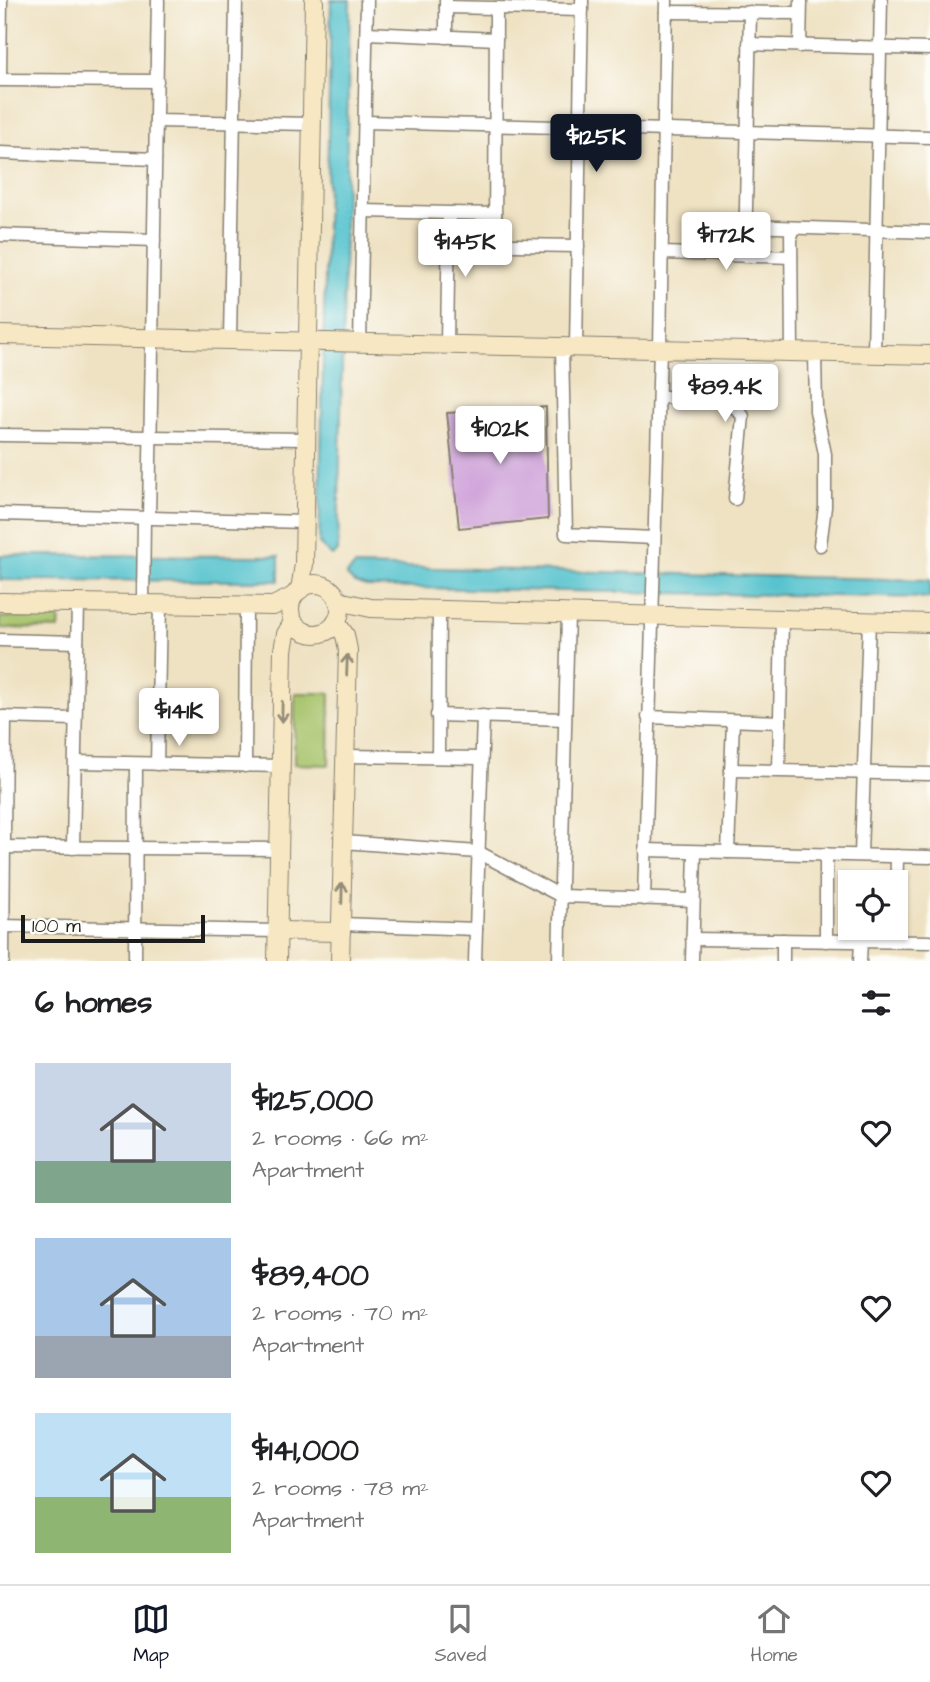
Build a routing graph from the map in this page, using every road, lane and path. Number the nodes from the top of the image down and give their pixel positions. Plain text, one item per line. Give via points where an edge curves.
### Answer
1 (1, 0) edge
2 (158, 0) edge
3 (236, 0) edge
4 (314, 0) edge
5 (367, 0) edge
6 (881, 0) edge
7 (446, 4) edge
8 (582, 5) edge
9 (666, 6) edge
10 (801, 6) edge
11 (496, 8) junction
12 (750, 12) junction
13 (366, 33) junction
14 (446, 37) junction
15 (496, 39) junction
16 (749, 44) junction
17 (800, 46) junction
18 (880, 48) junction
19 (930, 49) edge
20 (0, 79) edge
21 (157, 81) junction
22 (156, 121) junction
23 (234, 122) junction
24 (365, 122) junction
25 (312, 124) junction
26 (495, 125) junction
27 (580, 128) junction
28 (664, 130) junction
29 (747, 132) junction
30 (879, 136) junction
31 (930, 137) edge
32 (0, 153) edge
33 (155, 159) junction
34 (363, 211) junction
35 (449, 214) junction
36 (495, 214) junction
37 (745, 226) junction
38 (791, 228) junction
39 (877, 230) junction
40 (930, 232) edge
41 (0, 236) edge
42 (154, 240) junction
43 (449, 244) junction
44 (495, 245) junction
45 (578, 246) junction
46 (662, 253) junction
47 (745, 256) junction
48 (791, 257) junction
49 (0, 335) edge
50 (152, 338) junction
51 (230, 340) junction
52 (308, 341) junction
53 (360, 342) junction
54 (447, 344) junction
55 (569, 347) junction
56 (660, 349) junction
57 (792, 352) junction
58 (814, 352) junction
59 (874, 354) junction
60 (930, 355) edge
61 (659, 397) junction
62 (0, 435) edge
63 (151, 436) junction
64 (306, 439) junction
65 (735, 499) dead end
66 (0, 514) edge
67 (147, 518) junction
68 (305, 522) junction
69 (654, 538) junction
70 (820, 545) dead end
71 (304, 564) junction
72 (323, 586) junction
73 (297, 593) junction
74 (0, 602) edge
75 (78, 603) junction
76 (152, 604) junction
77 (246, 605) junction
78 (273, 606) junction
79 (439, 610) junction
80 (338, 613) junction
81 (568, 614) junction
82 (651, 616) junction
83 (782, 619) junction
84 (292, 620) junction
85 (869, 621) junction
86 (930, 623) edge
87 (0, 640) edge
88 (77, 642) junction
89 (437, 715) junction
90 (483, 716) junction
91 (2, 717) edge
92 (648, 717) junction
93 (75, 719) junction
94 (565, 719) junction
95 (733, 720) junction
96 (780, 722) junction
97 (345, 756) junction
98 (438, 756) junction
99 (481, 758) junction
100 (76, 762) junction
101 (136, 764) junction
102 (157, 764) junction
103 (245, 765) junction
104 (281, 766) junction
105 (732, 770) junction
106 (779, 770) junction
107 (864, 772) junction
108 (930, 774) edge
109 (343, 842) junction
110 (2, 847) edge
111 (73, 848) junction
112 (136, 848) junction
113 (280, 849) junction
114 (645, 850) junction
115 (478, 852) junction
116 (695, 852) junction
117 (728, 852) junction
118 (826, 854) junction
119 (861, 855) junction
120 (897, 856) junction
121 (930, 857) edge
122 (897, 870) edge
123 (561, 896) junction
124 (644, 899) junction
125 (693, 900) junction
126 (2, 926) edge
127 (341, 928) junction
128 (135, 929) junction
129 (476, 929) junction
130 (278, 931) junction
131 (692, 939) junction
132 (783, 940) junction
133 (826, 940) junction
134 (860, 941) junction
135 (895, 941) joint
136 (930, 942) edge
137 (3, 961) edge
138 (135, 961) edge
139 (277, 961) edge
140 (340, 961) edge
141 (475, 961) edge
142 (559, 961) edge
143 (692, 961) edge
144 (783, 961) edge
145 (860, 961) edge

1 - 20 street
2 - 21 street
3 - 23 street
4 - 25 street
5 - 13 street
6 - 18 street
7 - 11 street
7 - 14 street
8 - 11 street
8 - 27 street
9 - 12 street
9 - 28 street
10 - 12 street
10 - 17 street
11 - 15 street
12 - 16 street
13 - 14 street
13 - 24 street
14 - 15 street
15 - 26 street
16 - 17 street
16 - 29 street
17 - 18 street
18 - 19 street
18 - 30 street
20 - 21 street
21 - 22 street
22 - 23 street
22 - 33 street
23 - 25 street
23 - 51 street
24 - 26 street
24 - 34 street
25 - 52 street
26 - 27 street
26 - 36 street
27 - 28 street
27 - 45 street
28 - 29 street
28 - 46 street
29 - 30 street
29 - 37 street
30 - 31 street
30 - 39 street
32 - 33 street
33 - 42 street
34 - 35 street
34 - 53 street
35 - 36 street
35 - 43 street
36 - 44 street
37 - 38 street
37 - 47 street
38 - 39 street
38 - 48 street
39 - 40 street
39 - 59 street
41 - 42 street
42 - 50 street
43 - 44 street
43 - 54 street
44 - 45 street
45 - 55 street
46 - 47 street
46 - 56 street
47 - 48 street
48 - 57 street
49 - 50 street
50 - 51 street
50 - 63 street
51 - 52 street
52 - 53 street
52 - 64 street
53 - 54 street
54 - 55 street
55 - 56 street
55 - 69 street via 566,534
56 - 57 street
56 - 61 street
57 - 58 street
58 - 59 street
58 - 70 street via 816,411 825,454
59 - 60 street
61 - 65 street via 726,398 743,416
61 - 69 street
62 - 63 street
63 - 64 street
63 - 67 street
64 - 68 street
66 - 67 street
67 - 68 street
67 - 76 street
68 - 71 street
69 - 82 street
71 - 72 street
71 - 73 street
72 - 73 street via 307,586
72 - 80 street via 332,592
73 - 78 street
73 - 84 street via 291,603
74 - 75 street
75 - 76 street
75 - 88 street
76 - 77 street
76 - 102 street
77 - 78 street
77 - 103 street
78 - 84 street
79 - 80 street via 371,608
79 - 81 street
79 - 89 street
80 - 84 street via 331,628 318,634 304,632
97 -> 80 street via 348,650
81 - 82 street
81 - 94 street
82 - 83 street
82 - 92 street
83 - 85 street
83 - 96 street
84 -> 104 street via 283,650
85 - 86 street
85 - 107 street
87 - 88 street
88 - 93 street
89 - 90 street
89 - 98 street
90 - 94 street
90 - 99 street
91 - 93 street
91 - 110 street
92 - 95 street
92 - 114 street
93 - 100 street
94 - 123 street
95 - 96 street
95 - 105 street
96 - 106 street
97 - 98 street
97 - 109 street
98 - 99 street
99 - 115 street
100 - 101 street
100 - 111 street
101 - 102 street
101 - 112 street
102 - 103 street
103 - 104 street
104 - 113 street
105 - 106 street
105 - 117 street
106 - 107 street
107 - 108 street
107 - 119 street
109 - 115 street
127 -> 109 street
110 - 111 street
110 - 126 street
111 - 112 street
112 - 113 street
112 - 128 street
113 - 130 street
114 - 116 street
114 - 124 street
115 - 123 street
115 - 129 street
116 - 117 street
116 - 125 street
117 - 118 street
118 - 119 street
118 - 133 street
119 - 120 street
120 - 121 street
120 - 122 street
123 - 124 street
123 - 142 street
124 - 125 street
125 - 131 street
126 - 128 street
126 - 137 street
127 - 129 street
127 - 130 street
127 - 140 street
128 - 130 street
128 - 138 street
129 - 141 street
130 - 139 street
131 - 132 street
131 - 143 street
132 - 133 street
132 - 144 street
133 - 134 street
134 - 135 street
134 - 145 street
135 - 136 street

